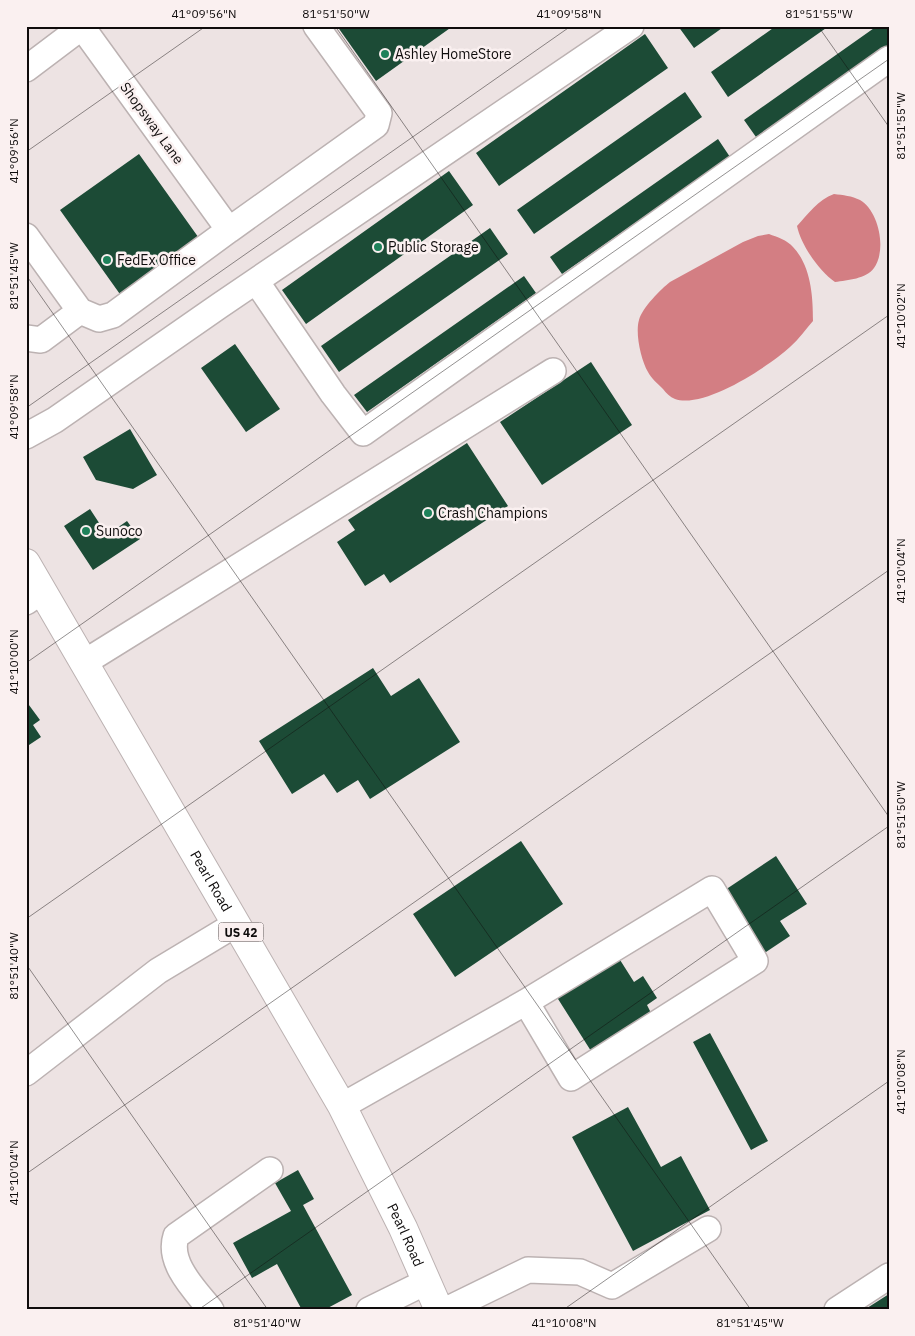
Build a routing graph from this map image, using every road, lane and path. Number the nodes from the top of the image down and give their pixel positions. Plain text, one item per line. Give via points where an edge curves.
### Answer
1 (316, 26) edge
2 (632, 26) edge
3 (83, 27) edge
4 (889, 59) edge
5 (26, 69) edge
6 (226, 225) junction
7 (26, 236) edge
8 (256, 281) junction
9 (80, 311) junction
10 (26, 338) edge
11 (553, 371) dead end
12 (26, 436) edge
13 (26, 563) edge
14 (34, 596) edge
15 (85, 662) junction
16 (236, 924) junction
17 (526, 1002) junction
18 (26, 1073) edge
19 (342, 1106) junction
20 (270, 1170) dead end
21 (708, 1229) dead end
22 (889, 1276) edge
23 (426, 1282) junction
24 (211, 1310) edge
25 (368, 1310) edge
26 (439, 1310) edge
27 (446, 1310) edge
28 (837, 1310) edge

1 - 6 street via 379,113 376,125
2 - 8 street
3 - 5 street
3 - 6 street, Shopsway Lane
4 - 8 street via 363,433
6 - 9 street via 113,314 99,319
7 - 9 street
8 - 12 street via 55,420
9 - 10 street via 41,340
11 - 15 street
13 - 14 main road, Pearl Road / US 42
14 - 15 main road, Pearl Road / US 42
15 - 16 main road, Pearl Road / US 42
16 - 18 street via 158,971
16 - 19 main road, Pearl Road / US 42
17 - 17 street via 571,1078 755,961 712,889
17 - 19 street
19 - 23 main road, Pearl Road / US 42 via 403,1228
20 - 24 street via 176,1236 173,1246 178,1264
21 - 27 street via 612,1286 580,1272 528,1270
22 - 28 street
23 - 25 street
23 - 26 main road, Pearl Road / US 42

